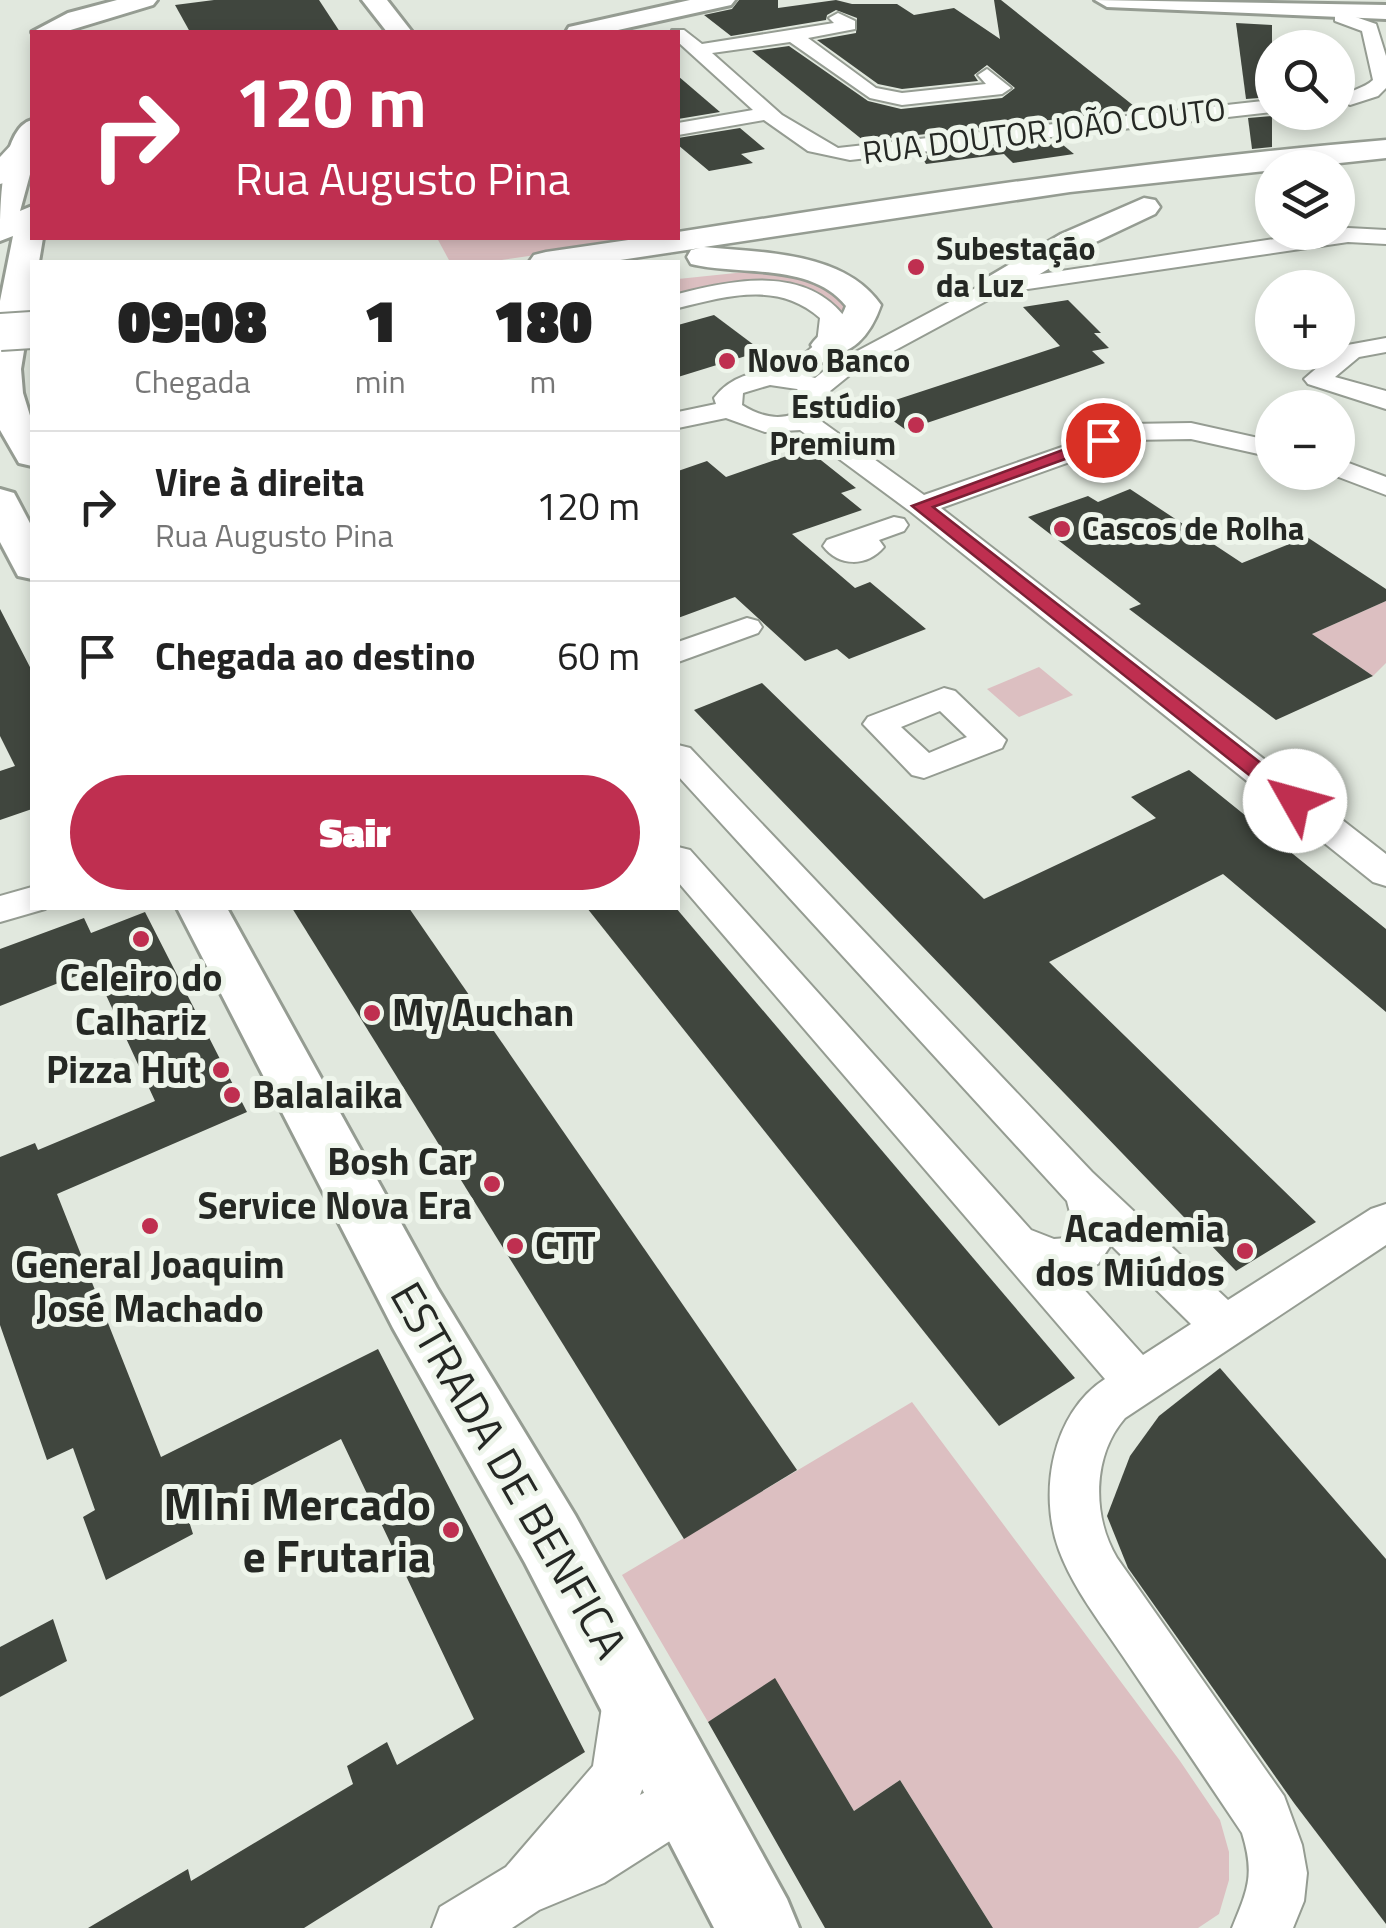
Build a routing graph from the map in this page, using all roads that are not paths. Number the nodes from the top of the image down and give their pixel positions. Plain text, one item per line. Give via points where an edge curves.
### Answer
1 (145, 0) edge
2 (374, 0) edge
3 (723, 0) edge
4 (1107, 0) edge
5 (1298, 10) junction
6 (1386, 12) edge
7 (652, 16) junction
8 (1342, 17) junction
9 (838, 18) dead end
10 (1386, 27) edge
11 (49, 30) edge
12 (398, 30) edge
13 (587, 30) edge
14 (671, 30) edge
15 (792, 36) junction
16 (680, 38) edge
17 (702, 60) junction
18 (987, 75) dead end
19 (1386, 93) edge
20 (1355, 96) edge
21 (1355, 97) edge
22 (1255, 108) edge
23 (770, 113) junction
24 (680, 129) edge
25 (28, 138) edge
26 (1386, 149) edge
27 (1386, 165) edge
28 (1355, 168) edge
29 (0, 175) edge
30 (1255, 179) edge
31 (1180, 203) dead end
32 (1144, 207) junction
33 (842, 215) junction
34 (680, 222) edge
35 (1036, 224) dead end
36 (30, 229) edge
37 (0, 232) edge
38 (1386, 237) edge
39 (906, 238) dead end
40 (768, 246) junction
41 (703, 257) junction
42 (559, 260) edge
43 (680, 260) edge
44 (995, 287) junction
45 (680, 300) edge
46 (30, 330) edge
47 (0, 332) edge
48 (828, 345) junction
49 (1386, 345) edge
50 (12, 357) edge
51 (790, 379) junction
52 (816, 390) junction
53 (1386, 399) edge
54 (730, 409) junction
55 (680, 420) edge
56 (804, 421) junction
57 (1255, 446) edge
58 (30, 450) edge
59 (1355, 474) edge
60 (1386, 488) edge
61 (921, 506) junction
62 (14, 517) edge
63 (894, 526) dead end
64 (859, 538) dead end
65 (30, 561) edge
66 (747, 627) dead end
67 (680, 652) edge
68 (680, 758) edge
69 (680, 861) edge
70 (1386, 873) edge
71 (30, 901) edge
72 (0, 909) edge
73 (203, 910) edge
74 (1077, 1184) junction
75 (1386, 1222) edge
76 (1000, 1226) junction
77 (1225, 1327) junction
78 (1138, 1384) junction
79 (632, 1688) junction
80 (688, 1796) junction
81 (519, 1890) junction
82 (461, 1928) edge
83 (758, 1928) edge
84 (1260, 1928) edge

1 - 11 street
2 - 12 street
3 - 7 street
4 - 5 street
5 - 6 street
5 - 8 street
7 - 13 street
7 - 14 street, RUA DOUTOR JOÃO COUTO
8 - 10 street
8 - 20 street via 1370,28 1383,81
9 - 15 street via 849,26
15 - 17 street
15 - 18 street via 870,92 902,99 1002,88
16 - 17 street, RUA DOUTOR JOÃO COUTO
17 - 23 street, RUA DOUTOR JOÃO COUTO
19 - 21 street
22 - 23 street, RUA DOUTOR JOÃO COUTO via 866,154 814,146
23 - 24 street
25 - 29 highway
25 - 37 street
26 - 33 highway
27 - 28 highway
30 - 40 highway
31 - 32 highway
32 - 35 highway
32 - 44 highway
33 - 34 highway
33 - 42 highway
36 - 50 street
38 - 44 street via 1348,235
39 - 40 highway
40 - 41 highway
41 - 43 highway
41 - 48 highway via 774,265 855,288 864,305 855,330
44 - 52 street via 842,369
45 - 48 street via 759,286 806,294 832,316
46 - 47 highway, bridge
48 - 51 street
49 - 53 street via 1351,351 1317,379
50 - 58 street via 8,409
51 - 52 street
51 - 54 street via 769,377 734,388
52 - 56 street via 822,406
54 - 55 street
54 - 56 street via 762,424
56 - 61 street
57 - 61 street via 1191,431 1128,432
59 - 60 street
61 - 70 street
62 - 65 street
63 - 64 street
66 - 67 street
68 - 74 street
69 - 76 street
71 - 72 street
73 - 79 street, ESTRADA DE BENFICA via 406,1292
74 - 76 street via 1098,1224 1095,1238 1080,1252 1056,1261 1040,1258
74 - 77 street
75 - 77 street
76 - 78 street
77 - 78 street
78 - 84 street via 1108,1403 1086,1429 1074,1490 1082,1546 1264,1816 1278,1851 1280,1884
79 - 80 street, ESTRADA DE BENFICA
79 - 81 street via 618,1779
80 - 81 street via 584,1863
80 - 83 street, ESTRADA DE BENFICA
81 - 82 street

